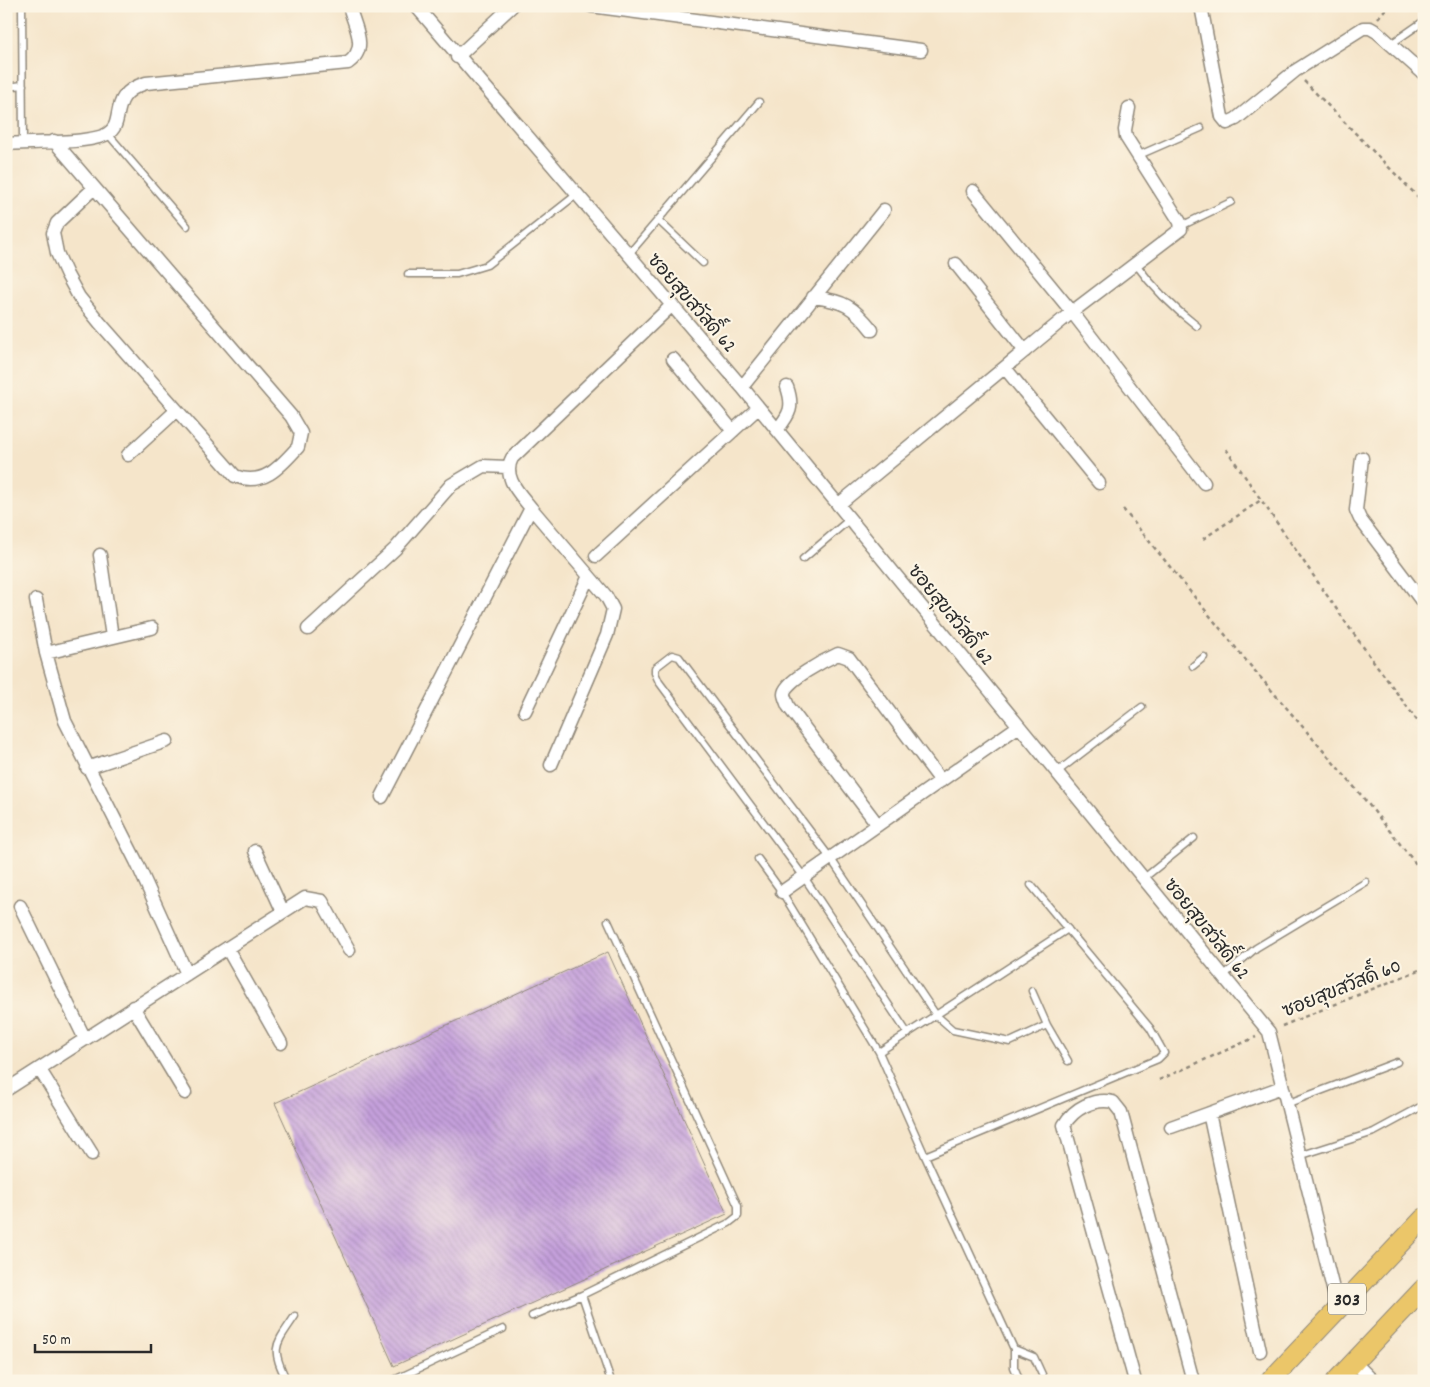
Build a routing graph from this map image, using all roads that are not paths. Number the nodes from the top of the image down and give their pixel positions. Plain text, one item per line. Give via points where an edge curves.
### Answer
1 (22, 6) edge
2 (349, 6) edge
3 (416, 6) edge
4 (512, 6) edge
5 (591, 6) edge
6 (1201, 6) edge
7 (608, 7) edge
8 (1424, 21) edge
9 (1391, 44) junction
10 (921, 50) dead end
11 (457, 57) junction
12 (1424, 74) edge
13 (23, 85) junction
14 (6, 87) edge
15 (759, 102) dead end
16 (1129, 108) dead end
17 (1200, 128) dead end
18 (108, 134) junction
19 (54, 141) junction
20 (23, 143) junction
21 (6, 144) edge
22 (1136, 157) junction
23 (94, 188) junction
24 (973, 191) dead end
25 (576, 195) junction
26 (1231, 202) dead end
27 (884, 210) dead end
28 (658, 220) junction
29 (187, 226) dead end
30 (1181, 226) junction
31 (628, 255) junction
32 (703, 263) dead end
33 (1135, 263) junction
34 (956, 264) dead end
35 (408, 274) dead end
36 (814, 298) junction
37 (671, 306) junction
38 (1072, 312) junction
39 (1197, 326) dead end
40 (872, 330) dead end
41 (1025, 351) junction
42 (673, 359) dead end
43 (1005, 368) junction
44 (742, 387) junction
45 (787, 387) dead end
46 (758, 408) junction
47 (176, 410) junction
48 (777, 430) junction
49 (733, 431) junction
50 (128, 455) dead end
51 (1362, 458) dead end
52 (507, 467) junction
53 (1099, 483) dead end
54 (1204, 483) dead end
55 (838, 505) junction
56 (531, 508) junction
57 (850, 519) junction
58 (100, 555) dead end
59 (596, 556) dead end
60 (803, 559) dead end
61 (589, 576) junction
62 (36, 600) dead end
63 (1424, 604) edge
64 (152, 628) dead end
65 (308, 629) dead end
66 (112, 637) junction
67 (46, 652) junction
68 (1204, 657) dead end
69 (1193, 666) dead end
70 (1142, 707) dead end
71 (525, 711) dead end
72 (1020, 726) junction
73 (167, 741) dead end
74 (551, 765) dead end
75 (87, 768) junction
76 (1057, 772) junction
77 (941, 781) junction
78 (382, 797) dead end
79 (878, 825) junction
80 (1194, 838) dead end
81 (255, 851) dead end
82 (758, 859) dead end
83 (830, 859) junction
84 (804, 878) junction
85 (1144, 878) junction
86 (1366, 882) dead end
87 (1031, 885) dead end
88 (782, 892) junction
89 (20, 906) dead end
90 (283, 912) junction
91 (608, 921) dead end
92 (1068, 929) junction
93 (227, 948) junction
94 (349, 950) dead end
95 (187, 974) junction
96 (1223, 976) junction
97 (1032, 992) dead end
98 (133, 1007) junction
99 (936, 1015) junction
100 (1046, 1025) junction
101 (908, 1034) junction
102 (85, 1040) junction
103 (281, 1043) dead end
104 (879, 1052) junction
105 (1068, 1061) dead end
106 (1397, 1062) dead end
107 (40, 1070) junction
108 (1282, 1086) junction
109 (6, 1090) edge
110 (185, 1093) dead end
111 (1286, 1104) junction
112 (1424, 1105) edge
113 (1209, 1113) junction
114 (1171, 1127) dead end
115 (92, 1154) dead end
116 (925, 1156) junction
117 (1299, 1156) junction
118 (1424, 1218) edge
119 (1424, 1288) edge
120 (582, 1295) junction
121 (1338, 1309) junction
122 (295, 1316) dead end
123 (532, 1316) dead end
124 (503, 1329) dead end
125 (1014, 1349) junction
126 (1260, 1351) dead end
127 (1354, 1362) junction
128 (287, 1381) edge
129 (392, 1381) edge
130 (611, 1381) edge
131 (1020, 1381) edge
132 (1045, 1381) edge
133 (1135, 1381) edge
134 (1193, 1381) edge
135 (1270, 1381) edge
136 (1336, 1381) edge
137 (1373, 1381) edge

1 - 13 lane
2 - 18 street via 360,46 357,56 348,63 132,87 124,94
3 - 11 street, ซอยสุขสวัสดิ์ 62
4 - 11 street
5 - 7 street
6 - 9 street via 1224,121 1236,119 1294,71 1363,28 1370,28
7 - 10 street
8 - 9 lane
9 - 12 street
11 - 25 street, ซอยสุขสวัสดิ์ 62
13 - 14 lane
13 - 20 lane
15 - 28 lane
16 - 22 street via 1126,137
17 - 22 lane
18 - 19 street
18 - 29 lane
19 - 20 street
19 - 23 street
20 - 21 street
22 - 30 street
23 - 47 street via 57,223 53,232 57,252 79,297
23 - 47 street via 291,416 300,433 298,447 262,479 248,481 235,476
24 - 38 street
25 - 31 street, ซอยสุขสวัสดิ์ 62
25 - 35 lane via 488,265 458,274
26 - 30 lane
27 - 36 street
28 - 31 lane
28 - 32 lane
30 - 33 street via 1179,231
31 - 37 street, ซอยสุขสวัสดิ์ 62
33 - 38 street
33 - 39 lane via 1169,304
34 - 41 street
36 - 40 street via 847,304
36 - 44 street
37 - 44 street, ซอยสุขสวัสดิ์ 62
37 - 52 street via 512,458
38 - 41 street
38 - 54 street
41 - 43 street
42 - 49 street
43 - 53 street
43 - 55 street
44 - 46 street, ซอยสุขสวัสดิ์ 62
45 - 48 street via 791,400 790,415
46 - 48 street, ซอยสุขสวัสดิ์ 62
46 - 49 street
47 - 50 street
48 - 55 street, ซอยสุขสวัสดิ์ 62
49 - 59 street
51 - 63 street via 1356,510
52 - 56 street via 508,476
52 - 65 street via 483,466 451,485 395,549
55 - 57 street, ซอยสุขสวัสดิ์ 62
56 - 61 street
56 - 78 street
57 - 60 lane
57 - 72 street, ซอยสุขสวัสดิ์ 62
58 - 66 street
61 - 71 street
61 - 74 street via 613,609 612,619
62 - 67 street
64 - 66 street
66 - 67 street
67 - 75 street via 65,721
68 - 69 lane
70 - 76 lane
72 - 76 street, ซอยสุขสวัสดิ์ 62
72 - 77 street
73 - 75 street
75 - 95 street via 136,861
76 - 85 street, ซอยสุขสวัสดิ์ 62
77 - 79 street
77 - 79 street via 849,658 838,654 787,685 784,694 788,706
79 - 83 street
80 - 85 lane
81 - 90 street
82 - 88 lane
83 - 84 street
83 - 84 lane via 679,657 665,659 656,668 659,682
83 - 99 lane
84 - 88 street
84 - 101 lane
85 - 96 street, ซอยสุขสวัสดิ์ 62
86 - 96 lane via 1256,948
87 - 92 lane
88 - 104 lane
89 - 102 street
90 - 93 street
90 - 94 street via 305,898 322,901
91 - 120 lane via 734,1192 738,1216
92 - 99 lane
92 - 116 lane via 1150,1028 1164,1053 1158,1059
93 - 95 street
93 - 103 street
95 - 98 street
96 - 108 street, ซอยสุขสวัสดิ์ 62 via 1269,1032
97 - 100 lane
98 - 102 street
98 - 110 street
99 - 100 lane via 953,1030 1010,1042
99 - 101 lane
100 - 105 lane
101 - 104 lane
102 - 107 street
104 - 116 lane
106 - 111 lane
107 - 109 street
107 - 115 street
108 - 111 street, ซอยสุขสวัสดิ์ 62
108 - 113 street
111 - 117 street, ซอยสุขสวัสดิ์ 62
112 - 117 lane via 1374,1132
113 - 114 street
113 - 126 street
116 - 125 lane
117 - 121 street, ซอยสุขสวัสดิ์ 62
118 - 121 main road, 303
119 - 127 main road, 303
120 - 123 lane
120 - 130 lane
121 - 135 main road, 303
122 - 128 lane via 275,1350
124 - 129 lane
125 - 131 lane via 1014,1367
125 - 132 lane via 1034,1357
127 - 136 main road, 303
127 - 137 street
133 - 134 street via 1064,1125 1069,1116 1079,1109 1102,1100 1113,1102 1120,1112

